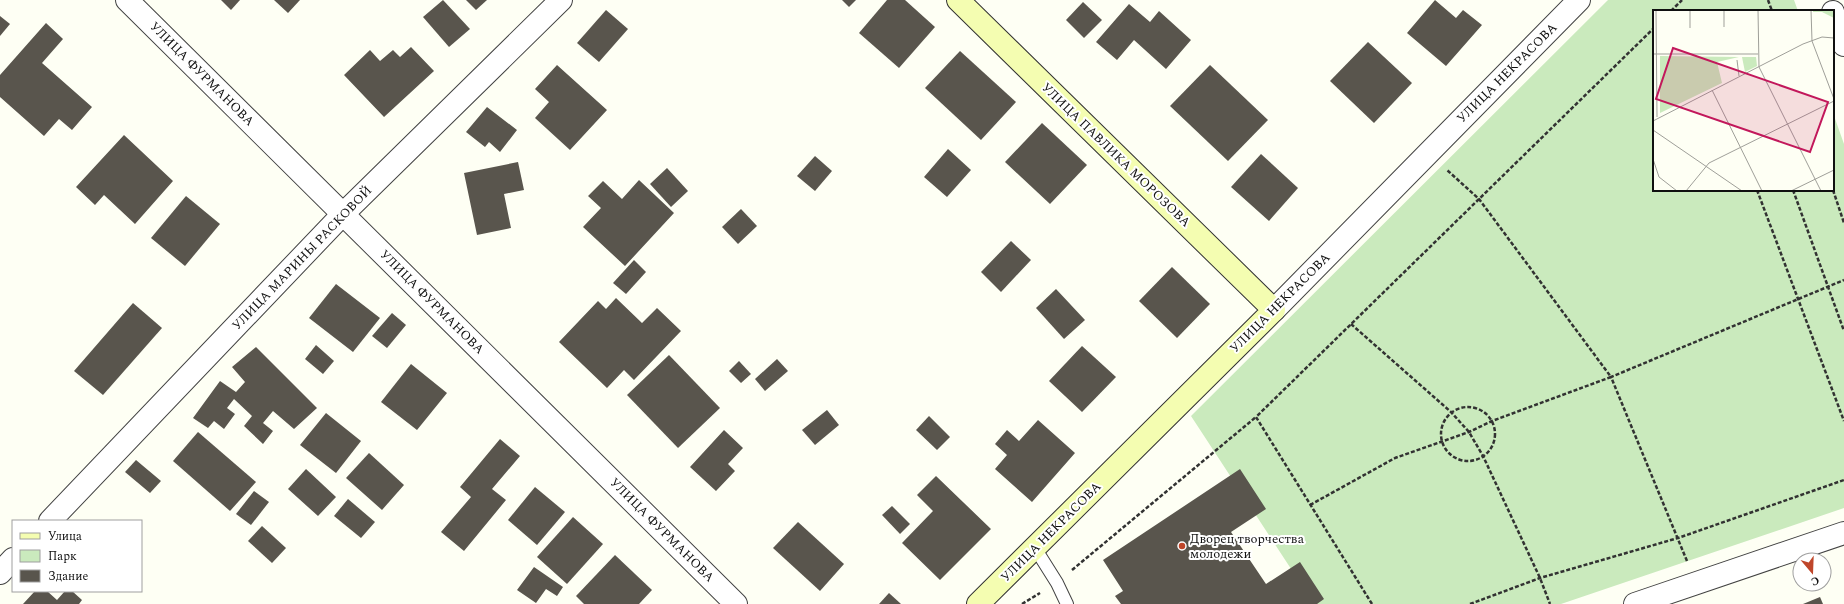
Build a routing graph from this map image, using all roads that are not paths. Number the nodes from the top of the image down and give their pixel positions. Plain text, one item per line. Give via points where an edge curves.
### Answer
1 (127, 0) edge
2 (561, 0) edge
3 (958, 0) edge
4 (1579, 0) edge
5 (1829, 0) edge
6 (1832, 10) edge
7 (1834, 15) edge
8 (1844, 45) edge
9 (343, 214) junction
10 (1274, 310) junction
11 (51, 520) edge
12 (1844, 533) edge
13 (1035, 548) junction
14 (12, 560) edge
15 (0, 573) edge
16 (736, 604) edge
17 (978, 604) edge
18 (1067, 604) edge
19 (1635, 604) edge

1 - 9 street, УЛИЦА ФУРМАНОВА
2 - 9 street, УЛИЦА МАРИНЫ РАСКОВОЙ
3 - 10 street, УЛИЦА ПАВЛИКА МОРОЗОВА
4 - 10 street, УЛИЦА НЕКРАСОВА
5 - 6 street
7 - 8 street
9 - 11 street, УЛИЦА МАРИНЫ РАСКОВОЙ
9 - 16 street, УЛИЦА ФУРМАНОВА
10 - 13 street, УЛИЦА НЕКРАСОВА
12 - 19 street
13 - 17 street, УЛИЦА НЕКРАСОВА
13 - 18 lane via 1057,582
14 - 15 street

